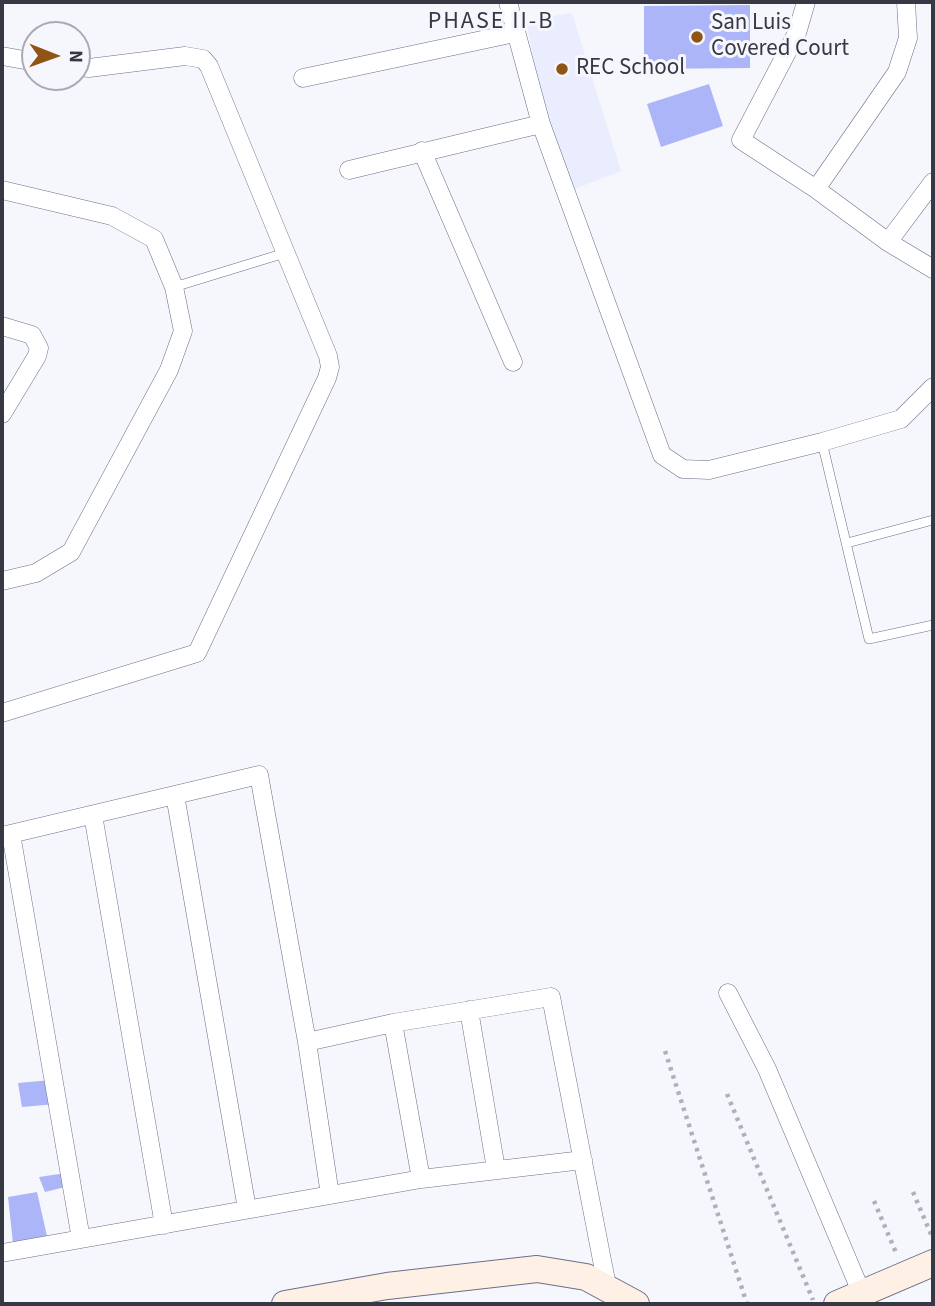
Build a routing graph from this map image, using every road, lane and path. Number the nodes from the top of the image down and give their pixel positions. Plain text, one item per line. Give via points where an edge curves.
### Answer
1 (508, 2) edge
2 (806, 2) edge
3 (906, 2) edge
4 (515, 33) junction
5 (2, 56) edge
6 (21, 59) edge
7 (91, 68) edge
8 (303, 78) dead end
9 (541, 124) junction
10 (422, 151) junction
11 (349, 170) dead end
12 (933, 181) edge
13 (2, 190) edge
14 (816, 190) junction
15 (888, 242) junction
16 (285, 253) junction
17 (933, 269) edge
18 (174, 287) junction
19 (2, 326) edge
20 (513, 362) dead end
21 (933, 387) edge
22 (2, 414) edge
23 (821, 442) junction
24 (933, 520) edge
25 (847, 543) junction
26 (2, 581) edge
27 (933, 625) edge
28 (2, 713) edge
29 (175, 795) junction
30 (93, 815) junction
31 (6, 835) edge
32 (728, 993) dead end
33 (469, 1010) junction
34 (393, 1023) junction
35 (307, 1041) junction
36 (665, 1051) dead end
37 (727, 1094) dead end
38 (583, 1160) junction
39 (496, 1169) junction
40 (421, 1179) junction
41 (913, 1192) dead end
42 (330, 1195) junction
43 (874, 1201) dead end
44 (247, 1209) junction
45 (164, 1224) junction
46 (81, 1239) junction
47 (933, 1240) edge
48 (2, 1253) edge
49 (933, 1263) edge
50 (905, 1275) junction
51 (607, 1286) junction
52 (862, 1294) junction
53 (285, 1304) edge
54 (636, 1304) edge
55 (747, 1304) edge
56 (814, 1304) edge
57 (837, 1304) edge

1 - 4 street
2 - 14 street via 797,33 741,140
3 - 14 street via 908,38 897,72
4 - 8 street
4 - 9 street
5 - 6 street
7 - 16 street via 185,56 209,66
9 - 10 street
9 - 23 street via 662,455 683,469 709,470
10 - 11 street
10 - 20 street
12 - 15 street
13 - 18 street via 112,216 133,227 154,239
14 - 15 street
15 - 17 street
16 - 18 lane
16 - 28 street via 328,356 329,373 197,653
18 - 26 street via 183,331 169,370 71,552 36,573
19 - 22 street via 32,335 39,348
21 - 23 street via 901,419
23 - 25 lane
24 - 25 lane
25 - 27 lane via 869,639
29 - 30 street
29 - 35 street via 259,775
29 - 44 street
30 - 31 street
30 - 45 street
31 - 46 street
32 - 52 street via 766,1069
33 - 34 street
33 - 38 street via 551,997
33 - 39 street
34 - 35 street
34 - 40 street
35 - 42 street
36 - 55 path
37 - 56 path
38 - 39 street
38 - 51 street
39 - 40 street
40 - 42 street
41 - 47 path
42 - 44 street
43 - 50 path
44 - 45 street
45 - 46 street
46 - 48 street
49 - 50 street
50 - 52 street
51 - 53 street via 586,1277 537,1269 387,1286
51 - 54 street
52 - 57 street

